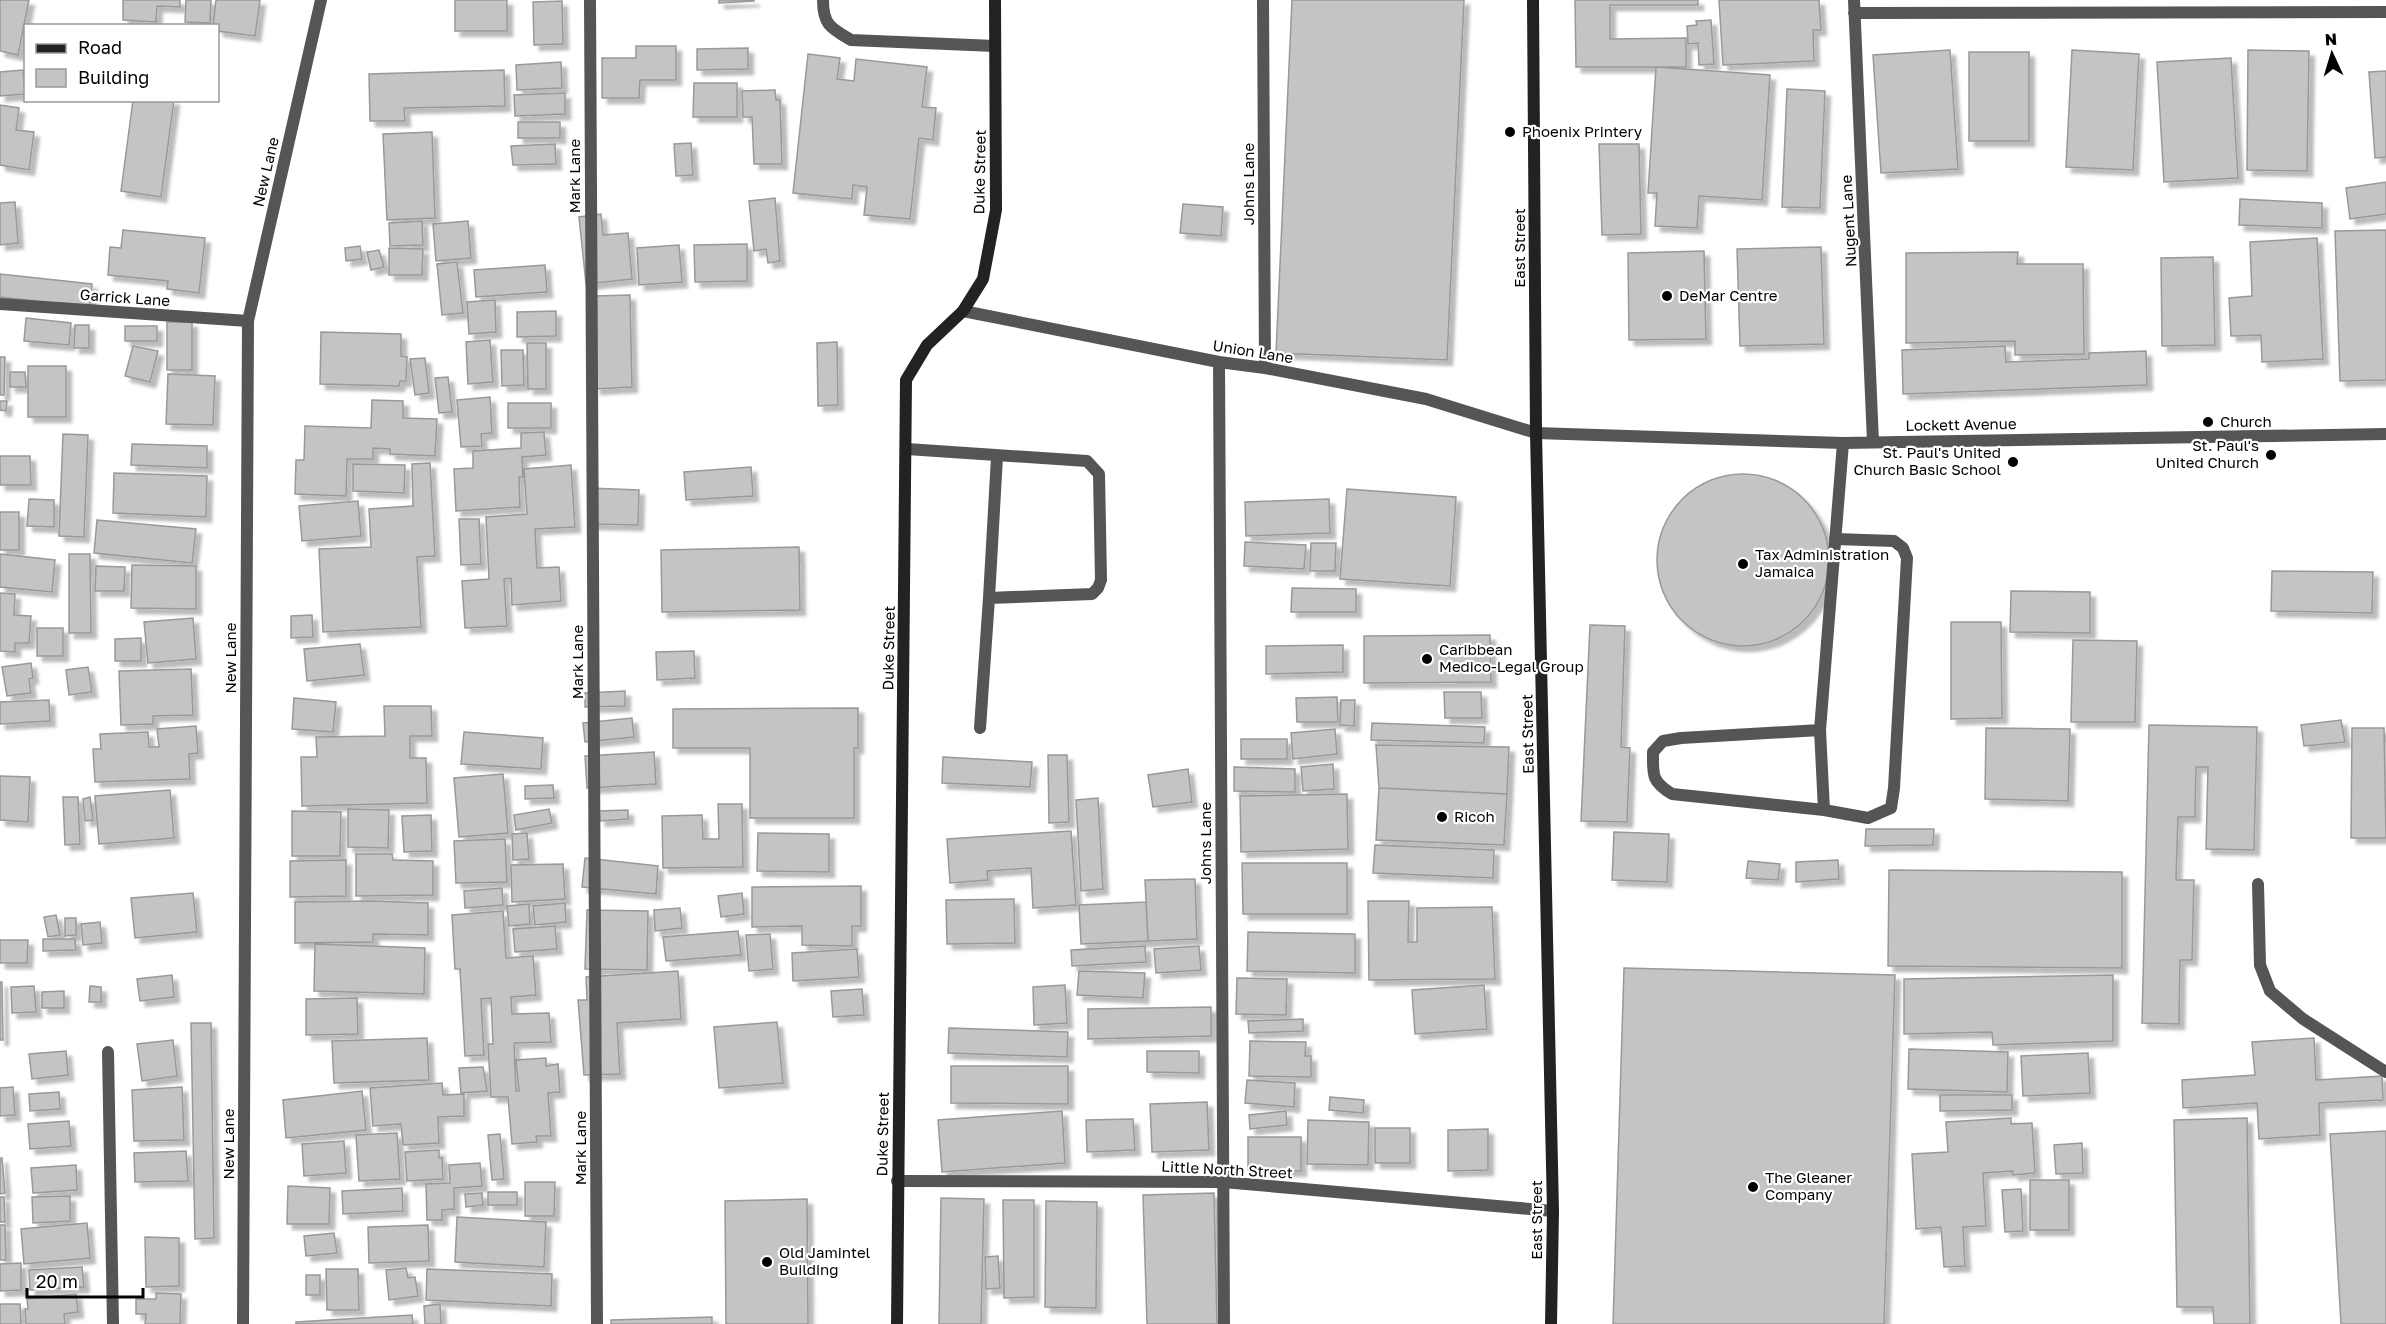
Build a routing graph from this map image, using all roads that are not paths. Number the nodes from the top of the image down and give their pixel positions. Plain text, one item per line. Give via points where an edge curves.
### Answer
1 (321, 0) edge
2 (590, 0) edge
3 (823, 0) edge
4 (994, 0) edge
5 (1263, 0) edge
6 (1533, 0) edge
7 (1854, 0) edge
8 (2386, 12) edge
9 (1854, 13) junction
10 (994, 46) junction
11 (0, 304) edge
12 (963, 311) junction
13 (248, 321) junction
14 (1220, 362) junction
15 (1264, 368) junction
16 (1536, 433) junction
17 (2386, 434) edge
18 (1873, 442) junction
19 (1843, 443) junction
20 (907, 449) junction
21 (998, 457) junction
22 (1835, 539) junction
23 (989, 597) junction
24 (980, 728) dead end
25 (1820, 730) junction
26 (1824, 810) junction
27 (2258, 884) dead end
28 (108, 1052) dead end
29 (2386, 1072) edge
30 (897, 1181) junction
31 (1223, 1182) junction
32 (1553, 1211) junction
33 (113, 1324) edge
34 (243, 1324) edge
35 (597, 1324) edge
36 (897, 1324) edge
37 (1224, 1324) edge
38 (1551, 1324) edge

1 - 13 street, New Lane
2 - 35 street, Mark Lane
3 - 10 street via 823,15 832,28 851,40
4 - 10 main road, Duke Street
5 - 15 street, Johns Lane
6 - 16 main road, East Street
7 - 9 street, Nugent Lane
8 - 9 street
9 - 18 street, Nugent Lane
10 - 12 main road, Duke Street via 996,210 983,279
11 - 13 street, Garrick Lane
12 - 14 street, Union Lane
12 - 20 main road, Duke Street via 927,345 906,380
13 - 34 street, New Lane
14 - 15 street, Union Lane
14 - 31 street, Johns Lane
15 - 16 street, Union Lane via 1426,399
16 - 19 street, Lockett Avenue
16 - 32 main road, East Street
17 - 18 street, Lockett Avenue
18 - 19 street, Lockett Avenue
19 - 22 street
20 - 21 street
20 - 30 main road, Duke Street
21 - 23 street
21 - 23 street via 1087,461 1094,466 1099,474 1101,580 1092,594
22 - 25 street
22 - 26 street via 1894,541 1904,548 1907,558 1891,808 1868,818
23 - 24 street
25 - 26 street
25 - 26 street via 1663,741 1653,752 1653,774 1658,784 1672,794
27 - 29 street via 2260,964 2270,991 2303,1019
28 - 33 street
30 - 31 street, Little North Street
30 - 36 main road, Duke Street
31 - 32 street, Little North Street
31 - 37 street, Johns Lane
32 - 38 main road, East Street

